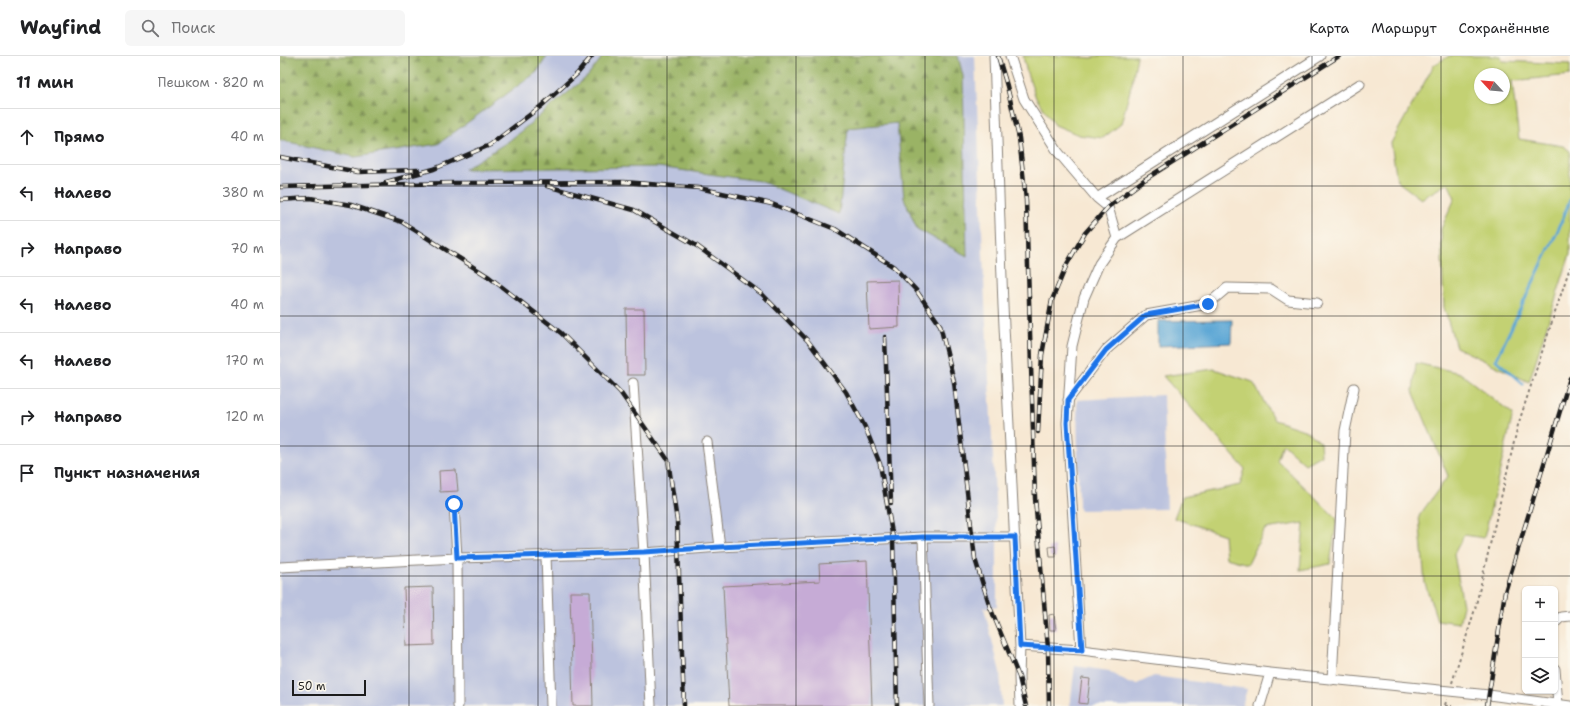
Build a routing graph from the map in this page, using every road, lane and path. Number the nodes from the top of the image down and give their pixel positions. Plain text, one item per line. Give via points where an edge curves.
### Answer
1 (994, 56) edge
2 (1010, 56) edge
3 (1320, 56) edge
4 (1360, 84) dead end
5 (1096, 198) junction
6 (1117, 238) junction
7 (1570, 267) edge
8 (1317, 303) dead end
9 (633, 383) dead end
10 (1354, 388) dead end
11 (1068, 400) junction
12 (707, 442) dead end
13 (454, 504) dead end
14 (923, 537) junction
15 (1015, 537) junction
16 (720, 547) junction
17 (644, 552) junction
18 (546, 555) junction
19 (457, 558) junction
20 (280, 567) edge
21 (1570, 616) edge
22 (1556, 622) edge
23 (1020, 646) junction
24 (1082, 650) junction
25 (1270, 673) junction
26 (1332, 680) junction
27 (1450, 691) junction
28 (1557, 694) edge
29 (1558, 704) junction
30 (458, 706) edge
31 (551, 706) edge
32 (651, 706) edge
33 (928, 706) edge
34 (1020, 706) edge
35 (1260, 706) edge
36 (1445, 706) edge
37 (1452, 706) edge
38 (1570, 706) edge

1 - 15 street
2 - 5 street via 1024,98 1058,152
3 - 5 street
4 - 6 street
5 - 6 street via 1108,207
6 - 11 street via 1099,264 1084,298 1072,346
7 - 27 path via 1518,425 1475,609
8 - 11 street via 1288,300 1271,289 1227,288 1208,304 1146,315 1106,350
9 - 17 street
10 - 26 street via 1345,431
11 - 24 street via 1067,423
12 - 16 street
13 - 19 street
14 - 15 street
14 - 16 street
14 - 33 street
15 - 23 street
16 - 17 street
17 - 18 street
17 - 32 street
18 - 19 street
18 - 31 street
19 - 20 street
19 - 30 street
21 - 22 street via 1561,617
23 - 24 street
23 - 34 street
24 - 25 street
25 - 26 street
25 - 35 street
26 - 27 street
27 - 29 street
27 - 36 path
28 - 29 street
29 - 38 street
36 - 37 path

